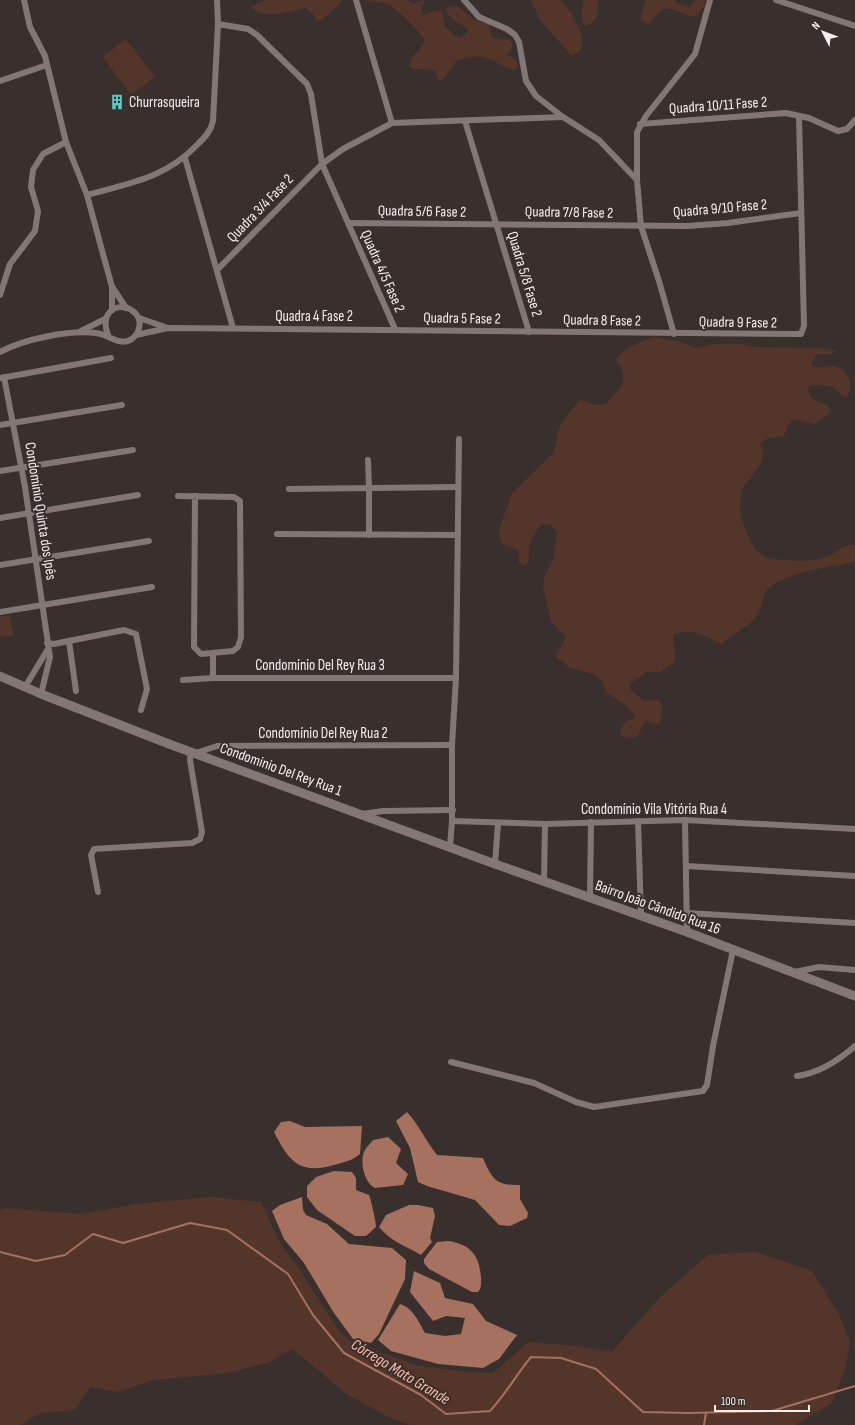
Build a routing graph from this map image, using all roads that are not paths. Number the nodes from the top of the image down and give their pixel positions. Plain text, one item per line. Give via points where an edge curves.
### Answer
1 (24, 0) edge
2 (217, 0) edge
3 (356, 0) edge
4 (464, 0) edge
5 (710, 0) edge
6 (776, 0) edge
7 (218, 24) junction
8 (855, 26) edge
9 (47, 65) junction
10 (0, 81) edge
11 (799, 116) junction
12 (562, 117) junction
13 (855, 120) edge
14 (465, 121) junction
15 (392, 123) junction
16 (640, 124) junction
17 (66, 142) junction
18 (185, 158) junction
19 (322, 164) junction
20 (637, 180) junction
21 (87, 195) junction
22 (801, 213) junction
23 (348, 223) junction
24 (497, 224) junction
25 (641, 226) junction
26 (217, 270) junction
27 (112, 287) junction
28 (0, 295) edge
29 (126, 308) junction
30 (112, 310) junction
31 (139, 318) junction
32 (105, 320) junction
33 (168, 328) junction
34 (233, 328) junction
35 (395, 330) junction
36 (529, 332) junction
37 (77, 333) junction
38 (674, 334) junction
39 (108, 336) junction
40 (136, 336) junction
41 (0, 352) edge
42 (111, 358) dead end
43 (2, 378) edge
44 (122, 405) dead end
45 (14, 422) junction
46 (0, 425) edge
47 (459, 439) dead end
48 (132, 450) dead end
49 (368, 460) dead end
50 (21, 468) junction
51 (0, 471) edge
52 (458, 487) junction
53 (369, 488) junction
54 (289, 489) dead end
55 (138, 495) dead end
56 (178, 496) dead end
57 (195, 496) junction
58 (28, 514) junction
59 (0, 518) edge
60 (277, 534) dead end
61 (368, 535) junction
62 (458, 535) junction
63 (149, 541) dead end
64 (36, 560) junction
65 (0, 565) edge
66 (152, 587) dead end
67 (42, 606) junction
68 (0, 612) edge
69 (69, 641) junction
70 (48, 646) junction
71 (213, 654) junction
72 (0, 676) edge
73 (213, 678) junction
74 (456, 678) junction
75 (183, 680) dead end
76 (25, 687) junction
77 (76, 691) dead end
78 (41, 694) junction
79 (140, 710) dead end
80 (452, 744) junction
81 (193, 752) junction
82 (453, 810) junction
83 (362, 814) junction
84 (685, 820) junction
85 (452, 821) junction
86 (638, 821) junction
87 (590, 822) junction
88 (498, 824) junction
89 (545, 824) junction
90 (855, 829) edge
91 (450, 847) junction
92 (495, 864) junction
93 (686, 866) junction
94 (855, 876) edge
95 (544, 882) junction
96 (98, 892) dead end
97 (590, 897) junction
98 (687, 913) junction
99 (641, 915) junction
100 (855, 923) edge
101 (687, 932) junction
102 (733, 950) junction
103 (855, 970) edge
104 (794, 972) junction
105 (855, 996) edge
106 (855, 1046) edge
107 (451, 1062) dead end
108 (797, 1076) dead end

1 - 9 street via 27,18
2 - 7 street
3 - 15 street
4 - 12 street via 479,17 515,35 530,89
5 - 16 street via 695,54
6 - 8 street
7 - 18 street via 212,127
7 - 19 street, Quadra 4/5 Fase 2 via 248,29 257,34 307,84 311,94
9 - 10 street
9 - 17 street
11 - 13 street, Quadra 10/11 Fase 2 via 838,131 847,129
11 - 16 street, Quadra 10/11 Fase 2 via 774,113
11 - 22 street
12 - 14 street
12 - 20 street via 599,140
14 - 15 street
14 - 24 street, Quadra 5/8 Fase 2
15 - 19 street, Quadra 3/4 Fase 2
16 - 20 street via 636,142
17 - 21 street
17 - 28 street via 44,154 33,170 31,187 38,211 37,224 33,236 10,264
18 - 21 street via 154,176
18 - 26 street
19 - 23 street, Quadra 4/5 Fase 2
19 - 26 street, Quadra 3/4 Fase 2
20 - 25 street
21 - 27 street
22 - 25 street, Quadra 9/10 Fase 2 via 710,225
22 - 38 street, Quadra 9 Fase 2 via 804,326 802,332 795,335
23 - 24 street, Quadra 5/6 Fase 2
23 - 35 street, Quadra 4/5 Fase 2
24 - 25 street, Quadra 7/8 Fase 2
24 - 36 street, Quadra 5/8 Fase 2
25 - 38 street
26 - 34 street
27 - 29 street
27 - 30 street
29 - 30 street
29 - 31 street
30 - 32 street
31 - 33 street
31 - 40 street
32 - 37 street
32 - 39 street
33 - 34 street, Quadra 4 Fase 2
33 - 40 street
34 - 35 street, Quadra 4 Fase 2
35 - 36 street, Quadra 5 Fase 2
36 - 38 street, Quadra 8 Fase 2
37 - 39 street
37 - 41 street via 27,342
39 - 40 street via 122,342 130,341
42 - 43 street
43 - 45 street, Condomínio Quinta dos Ipês
44 - 45 street
45 - 46 street
45 - 50 street, Condomínio Quinta dos Ipês
47 - 52 street
48 - 50 street
49 - 53 street
50 - 51 street
50 - 58 street, Condomínio Quinta dos Ipês
52 - 53 street
52 - 62 street
53 - 54 street
53 - 61 street
55 - 58 street
56 - 57 street
57 - 71 street via 194,647 199,653
57 - 71 street via 234,497 238,498 241,504 241,637 236,649
58 - 59 street
58 - 64 street, Condomínio Quinta dos Ipês
60 - 61 street
61 - 62 street
62 - 74 street
63 - 64 street
64 - 65 street
64 - 67 street, Condomínio Quinta dos Ipês
66 - 67 street
67 - 68 street
67 - 70 street, Condomínio Quinta dos Ipês
69 - 70 street
69 - 77 street
69 - 79 street via 124,630 136,634 147,689
70 - 76 street
70 - 78 street, Condomínio Quinta dos Ipês via 50,658
71 - 73 street
72 - 76 street, Condominio Del Rey Rua 1
73 - 74 street, Condomínio Del Rey Rua 3
73 - 75 street, Condomínio Del Rey Rua 3
74 - 80 street
76 - 78 street, Condominio Del Rey Rua 1
78 - 81 street, Condominio Del Rey Rua 1
80 - 81 street, Condomínio Del Rey Rua 2 via 217,746
80 - 82 street
81 - 83 street, Condominio Del Rey Rua 1
81 - 96 street via 190,760 202,832 200,839 192,843 94,849 91,855
82 - 83 street via 383,810
82 - 85 street
83 - 91 street, Condominio Del Rey Rua 1
84 - 86 street, Condomínio Vila Vitória Rua 4
84 - 90 street, Condomínio Vila Vitória Rua 4
84 - 93 street
85 - 88 street, Condomínio Vila Vitória Rua 4
85 - 91 street
86 - 87 street, Condomínio Vila Vitória Rua 4
86 - 99 street
87 - 89 street, Condomínio Vila Vitória Rua 4
87 - 97 street
88 - 89 street, Condomínio Vila Vitória Rua 4
88 - 92 street
89 - 95 street
91 - 92 street, Bairro João Cândido Rua 16
92 - 95 street, Bairro João Cândido Rua 16
93 - 94 street
93 - 98 street
95 - 97 street, Bairro João Cândido Rua 16
97 - 99 street, Bairro João Cândido Rua 16
98 - 100 street
98 - 101 street
99 - 101 street, Bairro João Cândido Rua 16
101 - 102 street, Bairro João Cândido Rua 16
102 - 104 street, Bairro João Cândido Rua 16
102 - 107 street via 707,1085 703,1091 594,1107 576,1102 534,1082
103 - 104 street via 819,967
104 - 105 street, Bairro João Cândido Rua 16
106 - 108 street via 819,1070

